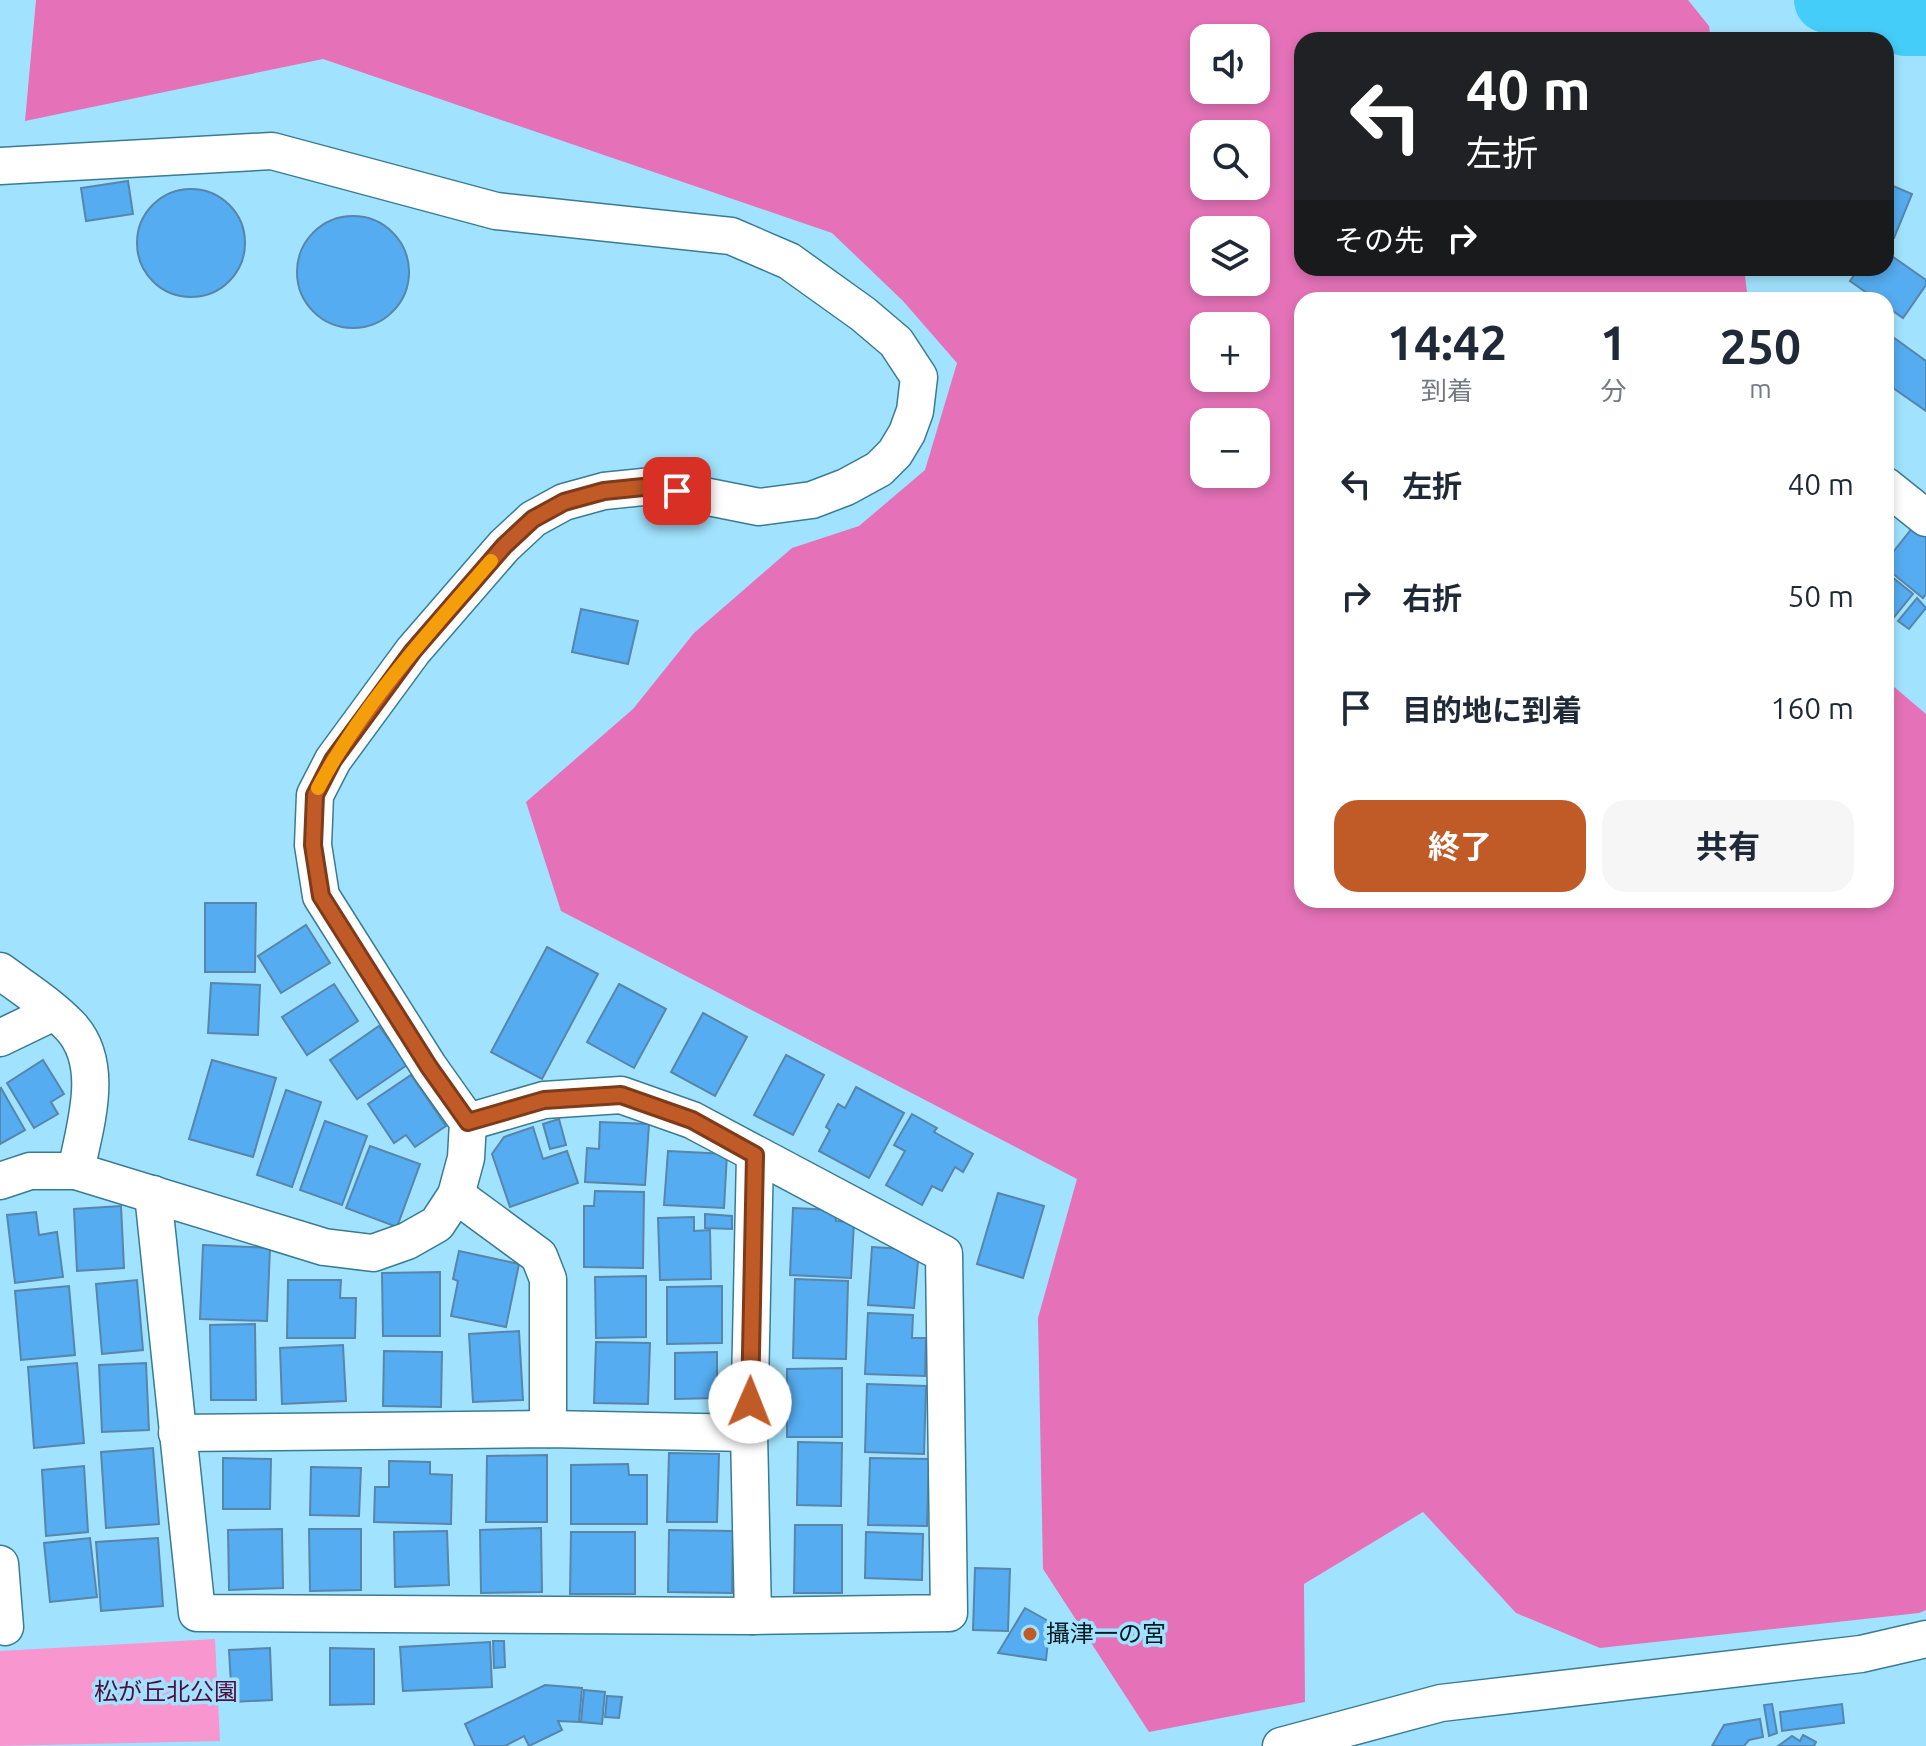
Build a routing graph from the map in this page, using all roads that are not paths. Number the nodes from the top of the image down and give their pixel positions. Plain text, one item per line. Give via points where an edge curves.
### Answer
1 (0, 166) edge
2 (1894, 492) edge
3 (1926, 518) edge
4 (0, 971) edge
5 (54, 1012) junction
6 (0, 1038) edge
7 (468, 1122) junction
8 (755, 1155) junction
9 (76, 1171) junction
10 (0, 1181) edge
11 (153, 1194) junction
12 (456, 1195) junction
13 (548, 1429) junction
14 (177, 1433) junction
15 (749, 1433) junction
16 (0, 1564) edge
17 (753, 1616) junction
18 (5, 1627) dead end
19 (1926, 1639) edge
20 (1281, 1746) edge

1 - 7 street via 272,151 496,211 731,236 789,261 863,314 896,342 919,377 915,411 895,453 879,469 812,500 759,507 653,486 604,491 564,502 533,519 413,651 333,760 315,795 313,845 321,896
2 - 3 street
4 - 5 street
5 - 6 street
5 - 9 street via 72,1028 86,1056 92,1086
7 - 8 street via 544,1100 621,1095 692,1120
7 - 12 street
8 - 15 street
8 - 17 street via 944,1254 949,1613
9 - 10 street via 30,1171
9 - 11 street
11 - 12 street via 324,1247 373,1253 437,1224
11 - 14 street
12 - 13 street via 539,1256 548,1279
13 - 14 street
13 - 15 street
14 - 17 street via 197,1613
15 - 17 street
16 - 18 street
19 - 20 street via 1861,1654 1441,1703

